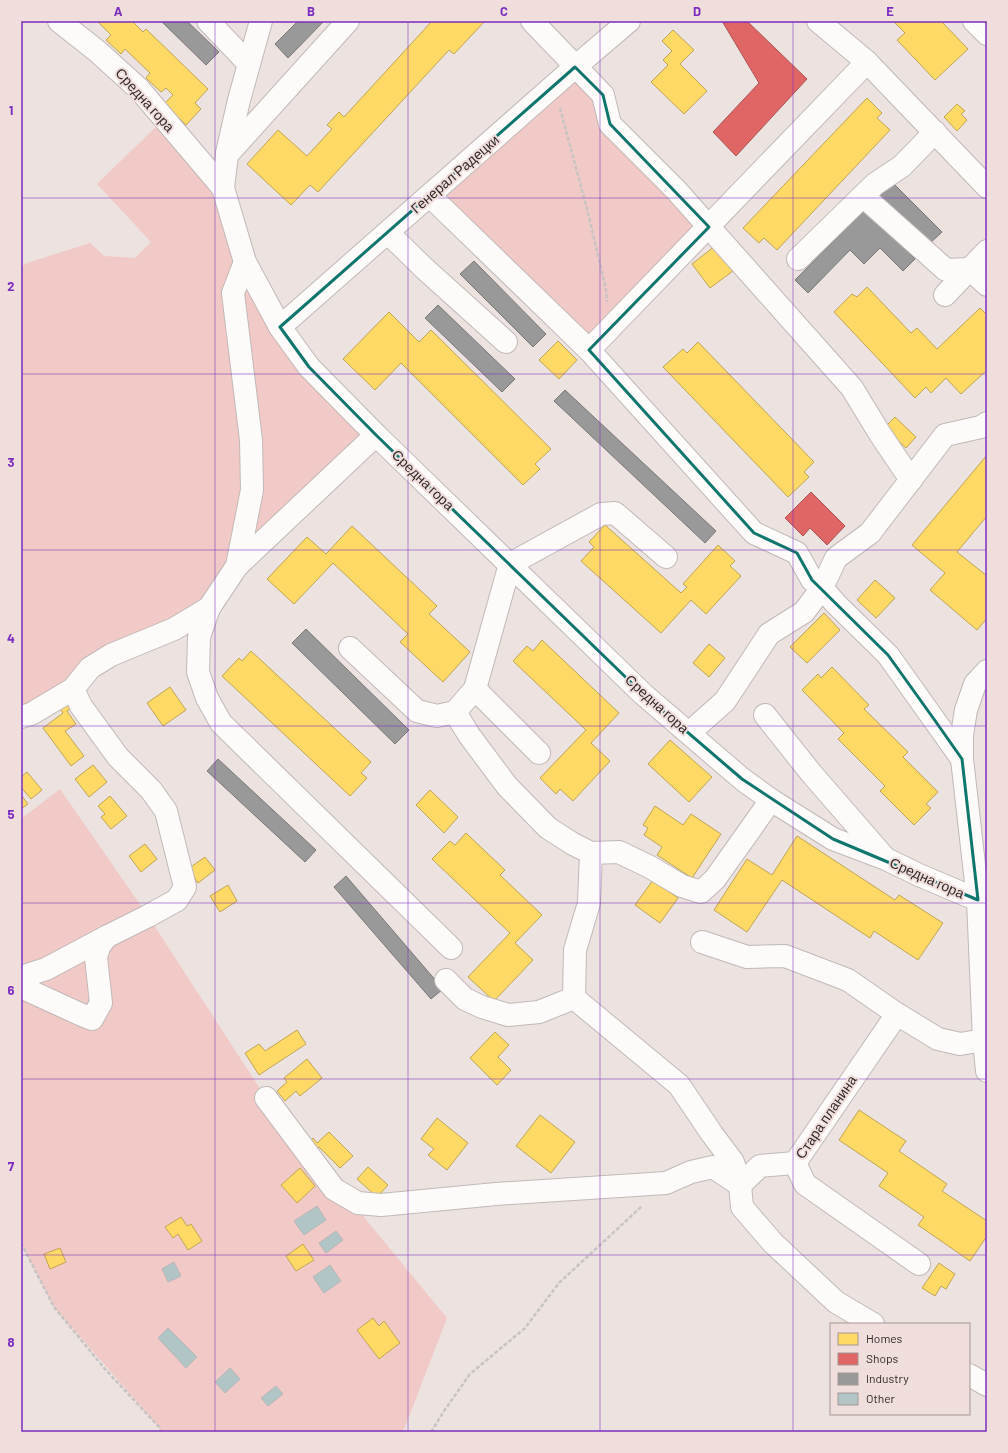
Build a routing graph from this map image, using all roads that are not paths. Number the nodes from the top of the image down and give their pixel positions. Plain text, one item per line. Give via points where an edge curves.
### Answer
1 (59, 21) edge
2 (208, 21) edge
3 (261, 21) edge
4 (348, 21) edge
5 (532, 21) edge
6 (630, 21) edge
7 (818, 21) edge
8 (867, 62) junction
9 (249, 64) junction
10 (576, 67) junction
11 (935, 132) junction
12 (227, 155) junction
13 (987, 187) edge
14 (223, 188) junction
15 (430, 196) junction
16 (863, 196) junction
17 (709, 227) junction
18 (388, 233) junction
19 (987, 251) edge
20 (798, 259) dead end
21 (245, 262) junction
22 (970, 269) junction
23 (987, 285) edge
24 (945, 295) dead end
25 (280, 327) junction
26 (506, 342) dead end
27 (589, 350) junction
28 (987, 423) edge
29 (376, 435) junction
30 (911, 480) junction
31 (666, 557) dead end
32 (510, 564) junction
33 (238, 566) junction
34 (822, 588) junction
35 (209, 608) junction
36 (350, 648) dead end
37 (987, 670) edge
38 (475, 688) junction
39 (73, 689) junction
40 (455, 712) junction
41 (765, 715) dead end
42 (21, 717) edge
43 (689, 734) junction
44 (539, 752) dead end
45 (962, 759) junction
46 (771, 800) junction
47 (591, 853) junction
48 (886, 859) junction
49 (983, 901) edge
50 (106, 937) junction
51 (702, 942) dead end
52 (451, 948) dead end
53 (21, 977) edge
54 (446, 980) dead end
55 (21, 987) edge
56 (574, 998) junction
57 (897, 1014) junction
58 (984, 1040) junction
59 (987, 1071) edge
60 (266, 1098) dead end
61 (796, 1163) junction
62 (740, 1186) junction
63 (920, 1264) dead end
64 (871, 1323) edge
65 (970, 1376) edge
66 (987, 1385) edge

1 - 14 street, Средна гора via 139,89
2 - 9 street
3 - 9 street
4 - 12 street
5 - 10 street
6 - 10 street, Генерал Радецки
7 - 8 street
8 - 11 street
8 - 17 street
9 - 12 street
10 - 15 street, Генерал Радецки
10 - 17 street via 603,95 610,124
11 - 13 street
11 - 16 street via 902,166 875,184
12 - 14 street
14 - 21 street, Средна гора
15 - 18 street, Генерал Радецки
15 - 27 street
16 - 20 street
16 - 22 street via 946,270
17 - 27 street
17 - 30 street via 852,388
18 - 25 street, Генерал Радецки
18 - 26 street
19 - 22 street
21 - 25 street, Средна гора
21 - 33 street via 234,294 251,440 252,490
22 - 23 street
22 - 24 street
25 - 29 street, Средна гора via 309,367
27 - 34 street via 754,533 797,553 812,580
28 - 30 street via 981,427 945,435
29 - 32 street, Средна гора
29 - 33 street
30 - 34 street via 870,533 836,558
31 - 32 street via 615,513 601,514
32 - 38 street
32 - 43 street, Средна гора via 643,694
33 - 35 street
34 - 43 street via 804,612 769,634 725,702
34 - 45 street via 888,655
35 - 39 street via 174,629 111,655 90,668
35 - 52 street via 200,637 198,672 207,698 221,723
36 - 40 street via 417,711 437,716
37 - 45 street via 975,684 966,710
38 - 40 street
38 - 44 street
39 - 42 street via 31,714
39 - 50 street via 81,706 118,757 151,790 166,811 185,887 177,900
40 - 47 street via 507,786 548,828
41 - 48 street via 811,773
43 - 46 street, Средна гора
45 - 49 street
46 - 47 street via 715,879 701,892 682,886 619,852
46 - 48 street, Средна гора via 833,839
47 - 56 street via 589,903 575,950
48 - 49 street, Средна гора
49 - 58 street
50 - 53 street via 46,969
50 - 55 street via 96,957 101,1003 92,1018 82,1016
51 - 57 street via 747,957 785,956 848,980
54 - 56 street via 465,999 508,1015 539,1012
56 - 62 street via 679,1085 733,1162
57 - 58 street via 938,1039 960,1044
57 - 61 street, Стара планина
58 - 59 street
60 - 62 street via 334,1190 358,1203 381,1205 496,1194 666,1183 691,1172 713,1167
61 - 62 street, Стара планина via 760,1166
61 - 63 street via 805,1184
62 - 64 street via 742,1207 773,1243 836,1302
65 - 66 street

